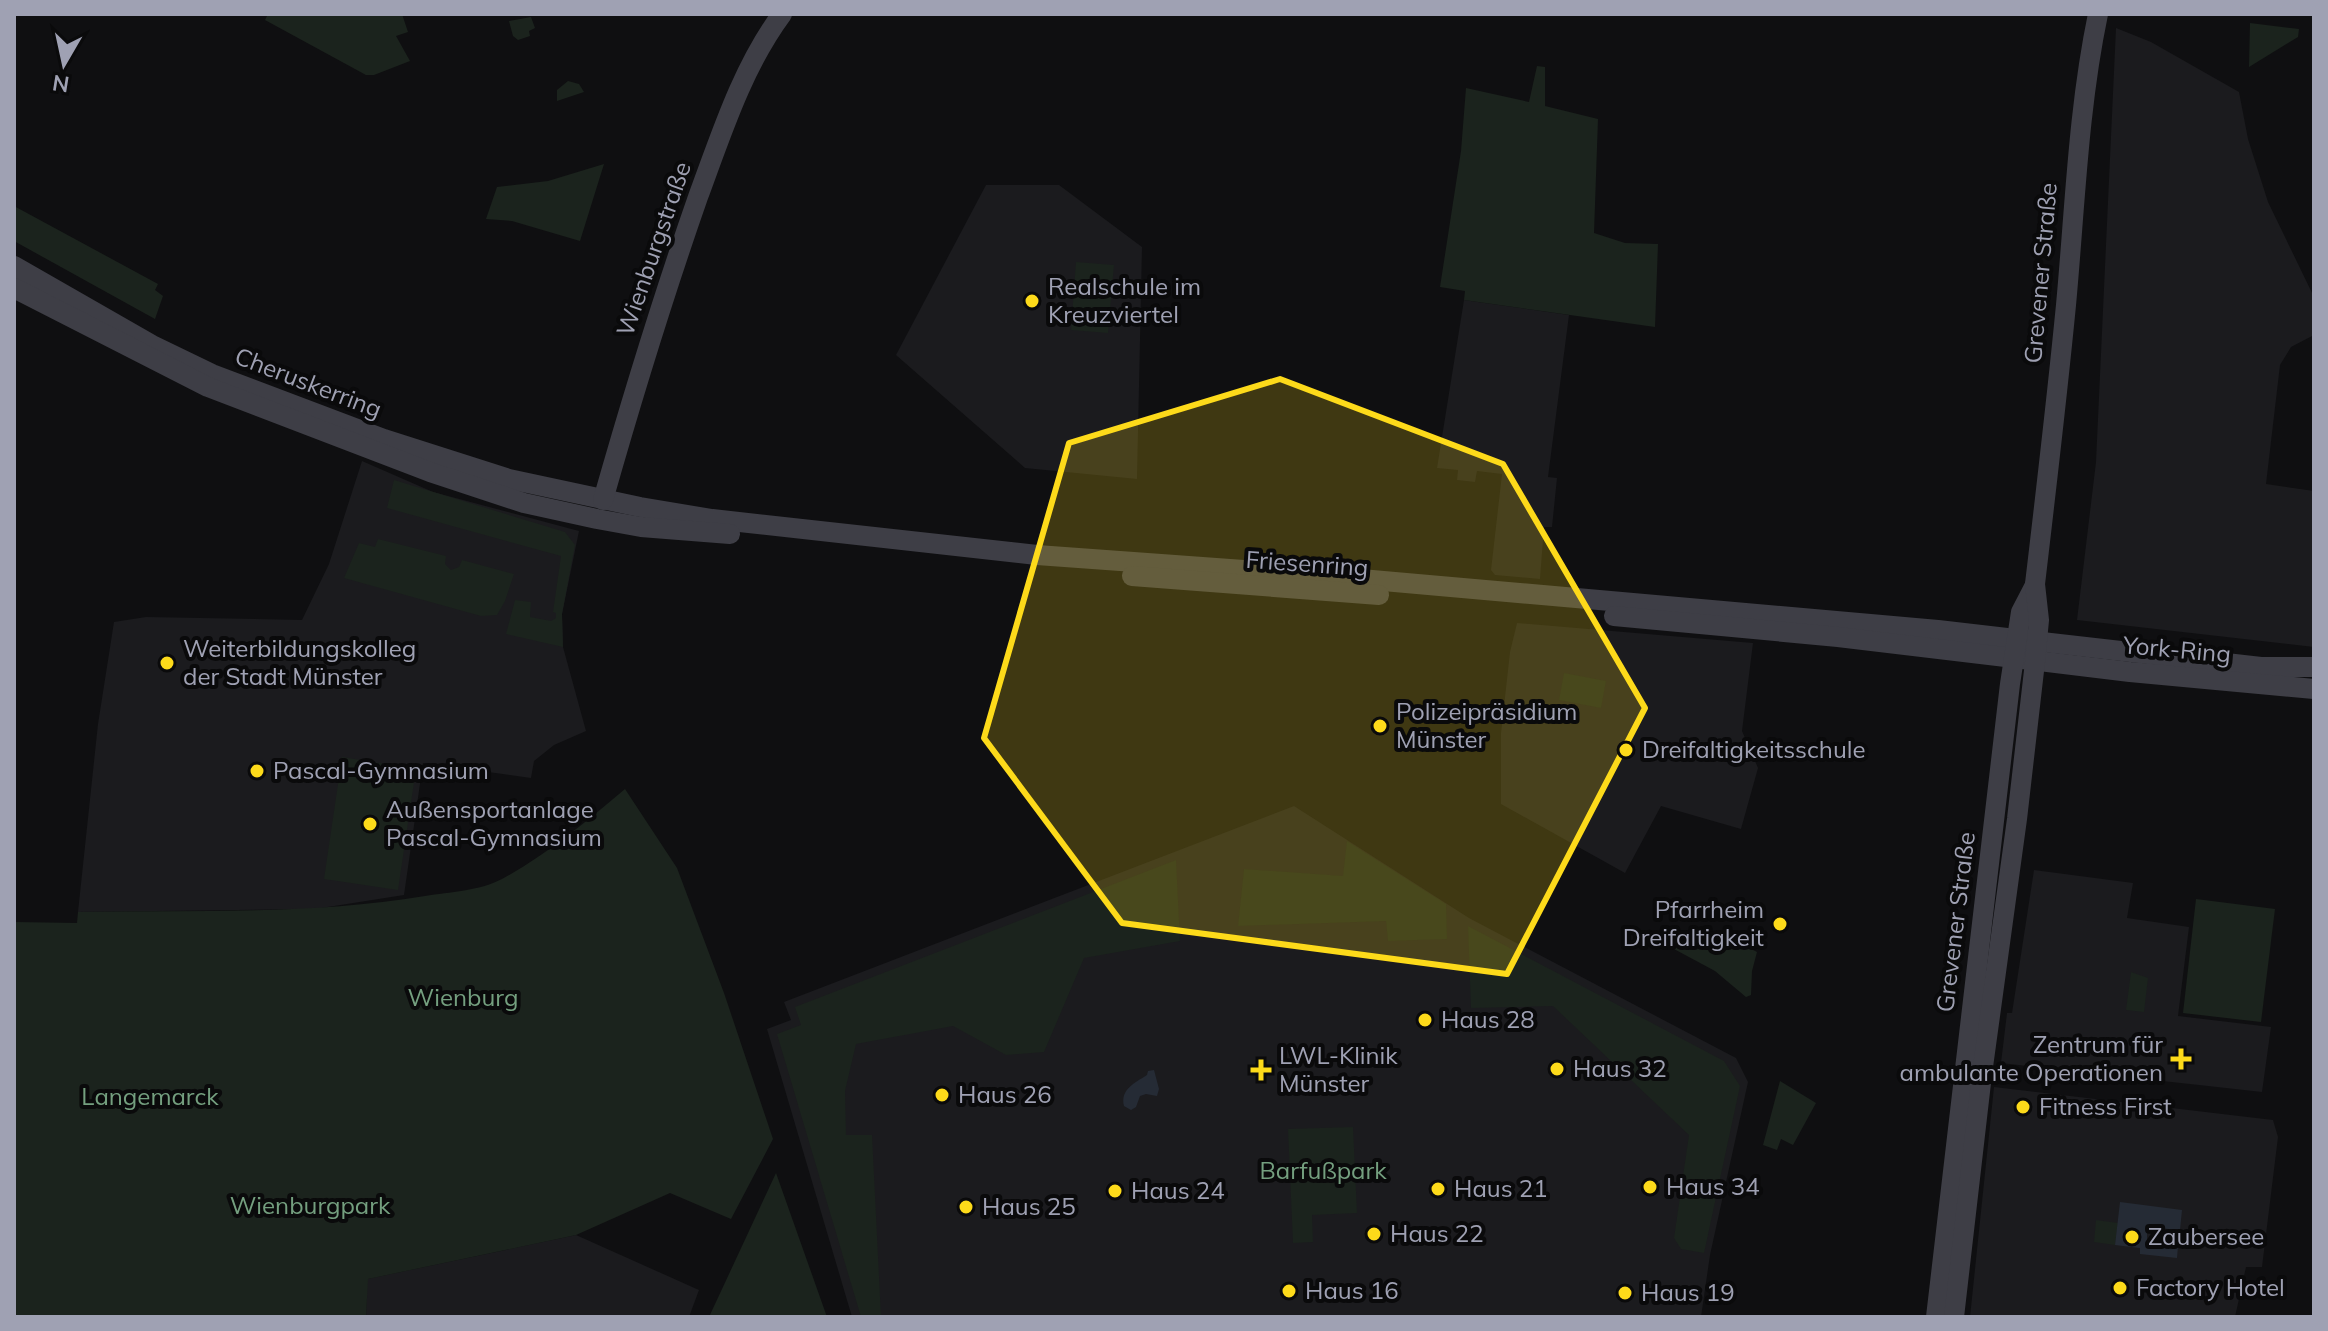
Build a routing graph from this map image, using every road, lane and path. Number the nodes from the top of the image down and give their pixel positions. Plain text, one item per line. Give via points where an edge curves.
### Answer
1 (2098, 14) edge
2 (779, 18) edge
3 (14, 266) edge
4 (14, 288) edge
5 (600, 510) junction
6 (2027, 639) junction
7 (2014, 659) junction
8 (2035, 662) junction
9 (2314, 667) edge
10 (2314, 689) edge
11 (1936, 1317) edge
12 (1954, 1317) edge

1 - 6 main road, Grevener Straße via 2087,75 2035,584 2021,612
2 - 5 main road, Wienburgstraße via 750,67 717,146 661,304
3 - 5 main road, Cheruskerring via 212,374 384,439
4 - 5 main road, Cheruskerring via 248,404 524,503
5 - 6 main road, Friesenring via 1037,555
5 - 7 main road, Friesenring via 641,527 1495,604
6 - 7 main road, Grevener Straße
6 - 8 main road, Grevener Straße
6 - 9 main road, York-Ring via 2261,667
7 - 8 main road, Friesenring
7 - 11 main road, Grevener Straße
8 - 10 main road, York-Ring
8 - 12 main road, Grevener Straße

